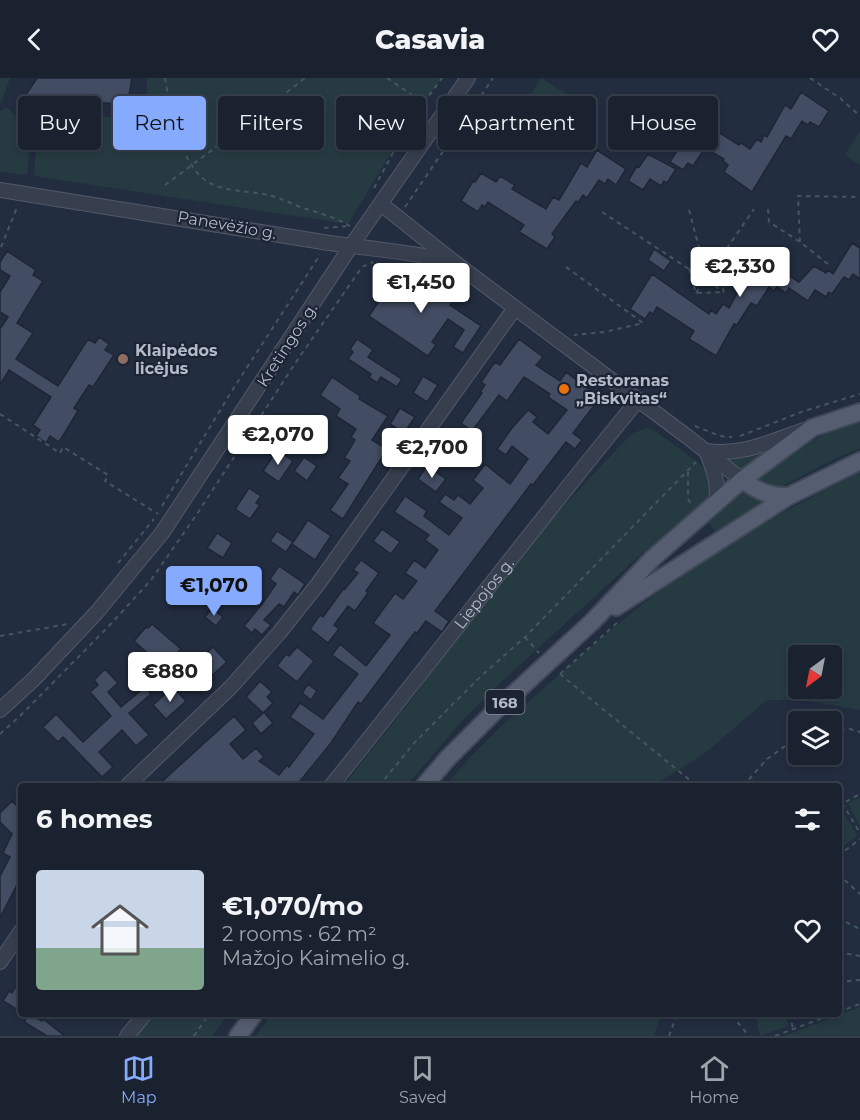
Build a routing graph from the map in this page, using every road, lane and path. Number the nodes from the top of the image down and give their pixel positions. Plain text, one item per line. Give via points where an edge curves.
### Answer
1 (165, 78) edge
2 (305, 78) edge
3 (387, 78) edge
4 (442, 78) edge
5 (468, 78) edge
6 (493, 78) edge
7 (810, 78) edge
8 (414, 96) edge
9 (426, 100) edge
10 (860, 116) edge
11 (395, 150) edge
12 (191, 165) junction
13 (165, 185) dead end
14 (0, 190) edge
15 (373, 191) dead end
16 (23, 194) junction
17 (860, 197) edge
18 (381, 204) junction
19 (754, 209) dead end
20 (768, 209) dead end
21 (689, 210) dead end
22 (602, 212) dead end
23 (398, 217) junction
24 (321, 241) junction
25 (800, 242) junction
26 (351, 246) junction
27 (1, 247) edge
28 (700, 251) junction
29 (454, 262) junction
30 (716, 264) junction
31 (828, 264) dead end
32 (566, 267) dead end
33 (689, 268) junction
34 (705, 279) junction
35 (724, 292) junction
36 (696, 293) junction
37 (515, 308) junction
38 (569, 335) dead end
39 (860, 394) edge
40 (638, 400) junction
41 (860, 412) edge
42 (0, 414) edge
43 (697, 426) dead end
44 (812, 428) junction
45 (706, 451) junction
46 (860, 460) edge
47 (688, 471) dead end
48 (742, 480) junction
49 (789, 496) junction
50 (716, 503) junction
51 (158, 514) junction
52 (687, 528) junction
53 (703, 550) junction
54 (112, 572) dead end
55 (592, 622) junction
56 (64, 631) dead end
57 (0, 636) edge
58 (525, 637) junction
59 (549, 663) junction
60 (1, 709) edge
61 (842, 729) edge
62 (860, 732) edge
63 (788, 743) edge
64 (130, 783) edge
65 (333, 783) edge
66 (381, 783) edge
67 (427, 783) edge
68 (693, 783) edge
69 (746, 783) edge
70 (860, 794) edge
71 (842, 803) edge
72 (842, 807) edge
73 (860, 833) edge
74 (860, 839) edge
75 (842, 853) edge
76 (842, 878) edge
77 (860, 894) edge
78 (842, 920) edge
79 (860, 929) edge
80 (18, 935) edge
81 (842, 953) edge
82 (860, 956) edge
83 (0, 962) edge
84 (860, 980) edge
85 (842, 982) edge
86 (860, 1004) edge
87 (842, 1011) edge
88 (143, 1017) edge
89 (207, 1017) edge
90 (252, 1017) edge
91 (676, 1017) edge
92 (735, 1017) edge
93 (791, 1017) edge
94 (825, 1017) edge
95 (793, 1029) junction
96 (127, 1036) edge
97 (194, 1036) edge
98 (238, 1036) edge
99 (669, 1036) edge
100 (749, 1036) edge
101 (775, 1036) edge

1 - 12 path via 175,124
2 - 12 path
3 - 8 path
4 - 9 path
5 - 18 street, Kretingos g.
6 - 23 path
7 - 10 path
11 - 15 path
12 - 13 path
12 - 24 path via 205,180 221,187 271,195 350,226 323,228
14 - 16 street, Panevėžio g.
16 - 24 street, Panevėžio g.
16 - 27 path
17 - 25 path via 798,196
18 - 23 street, Panevėžio g.
18 - 26 street, Kretingos g.
19 - 30 path
20 - 25 path via 769,222
21 - 28 path
22 - 33 path
23 - 29 street, Panevėžio g.
24 - 26 street, Panevėžio g.
24 - 51 path via 318,258
25 - 31 path
26 - 29 street, Panevėžio g. via 403,251
26 - 60 street, Kretingos g. via 162,533 97,612
28 - 30 path
28 - 33 path
29 - 37 street, Panevėžio g.
30 - 34 path
30 - 35 path
32 - 38 path via 643,323
33 - 34 path
33 - 36 path
34 - 35 path
34 - 36 path
35 - 36 path
37 - 40 street, Panevėžio g.
37 - 64 street via 279,633 231,687
39 - 43 path via 735,438
40 - 45 street, Panevėžio g.
40 - 65 street, Liepojos g.
41 - 44 main road, 168
42 - 51 path via 60,453 63,447 108,475 105,481
44 - 45 street via 742,451
44 - 48 main road, 168
45 - 48 street, Panevėžio g.
45 - 50 street via 717,477
46 - 49 main road, 168
47 - 58 path
48 - 49 main road via 759,492
48 - 50 main road, 168
49 - 53 main road, 168
50 - 52 main road, 168
51 - 54 path
52 - 53 main road
52 - 55 main road, 168
53 - 55 main road, 168
55 - 59 main road, 168
56 - 57 path via 71,624
58 - 59 path
58 - 66 path via 415,742
59 - 67 main road, 168 via 494,712
59 - 68 path
61 - 62 path
63 - 69 path
70 - 71 path
72 - 73 path
74 - 75 path
76 - 77 path
78 - 79 path
80 - 83 street
81 - 82 path
84 - 85 path
86 - 87 path
88 - 96 street
89 - 97 path
90 - 98 main road
91 - 99 path
92 - 100 path
93 - 95 path
94 - 95 path
95 - 101 path

